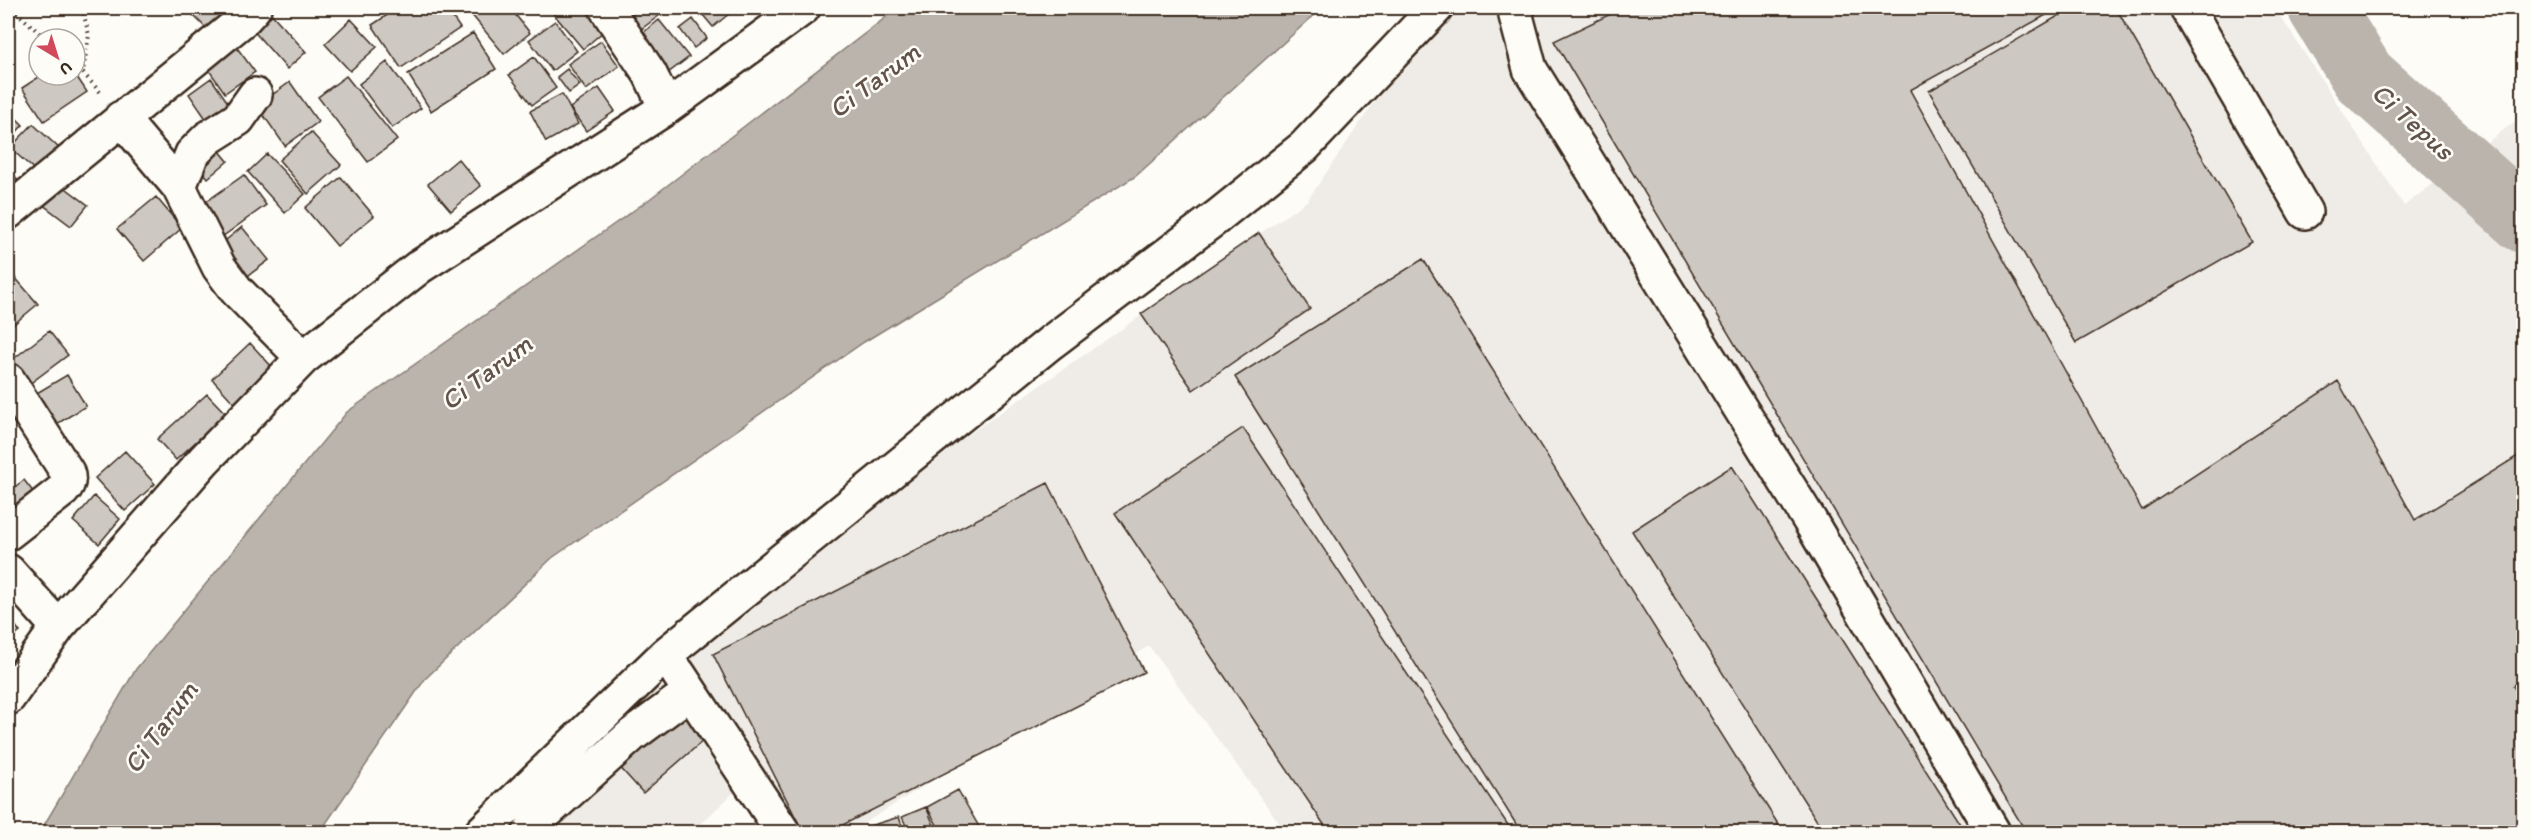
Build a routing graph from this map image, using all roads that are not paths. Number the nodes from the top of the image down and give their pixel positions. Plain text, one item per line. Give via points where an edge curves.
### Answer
1 (254, 8) edge
2 (606, 8) edge
3 (802, 8) edge
4 (1436, 8) edge
5 (1518, 8) edge
6 (2187, 8) edge
7 (255, 95) dead end
8 (666, 108) junction
9 (121, 118) junction
10 (179, 187) junction
11 (8, 212) edge
12 (2305, 212) dead end
13 (303, 358) junction
14 (8, 380) edge
15 (8, 533) edge
16 (8, 571) edge
17 (58, 627) junction
18 (666, 654) junction
19 (690, 692) junction
20 (8, 698) edge
21 (482, 832) edge
22 (530, 832) edge
23 (783, 832) edge
24 (1992, 832) edge

1 - 9 street
2 - 8 street via 650,74
3 - 8 street
4 - 18 street via 1304,147 1041,351
5 - 24 street via 1516,16 1530,69 1810,521
6 - 12 street
7 - 10 street via 238,119 208,138 192,154
8 - 13 street via 419,267
9 - 10 street
9 - 11 street
10 - 13 street via 219,267 237,291
13 - 17 street via 204,460
14 - 15 street via 69,478 63,490
16 - 17 street
17 - 20 street
18 - 19 street
18 - 21 street
19 - 22 street via 632,735 540,818
19 - 23 street

